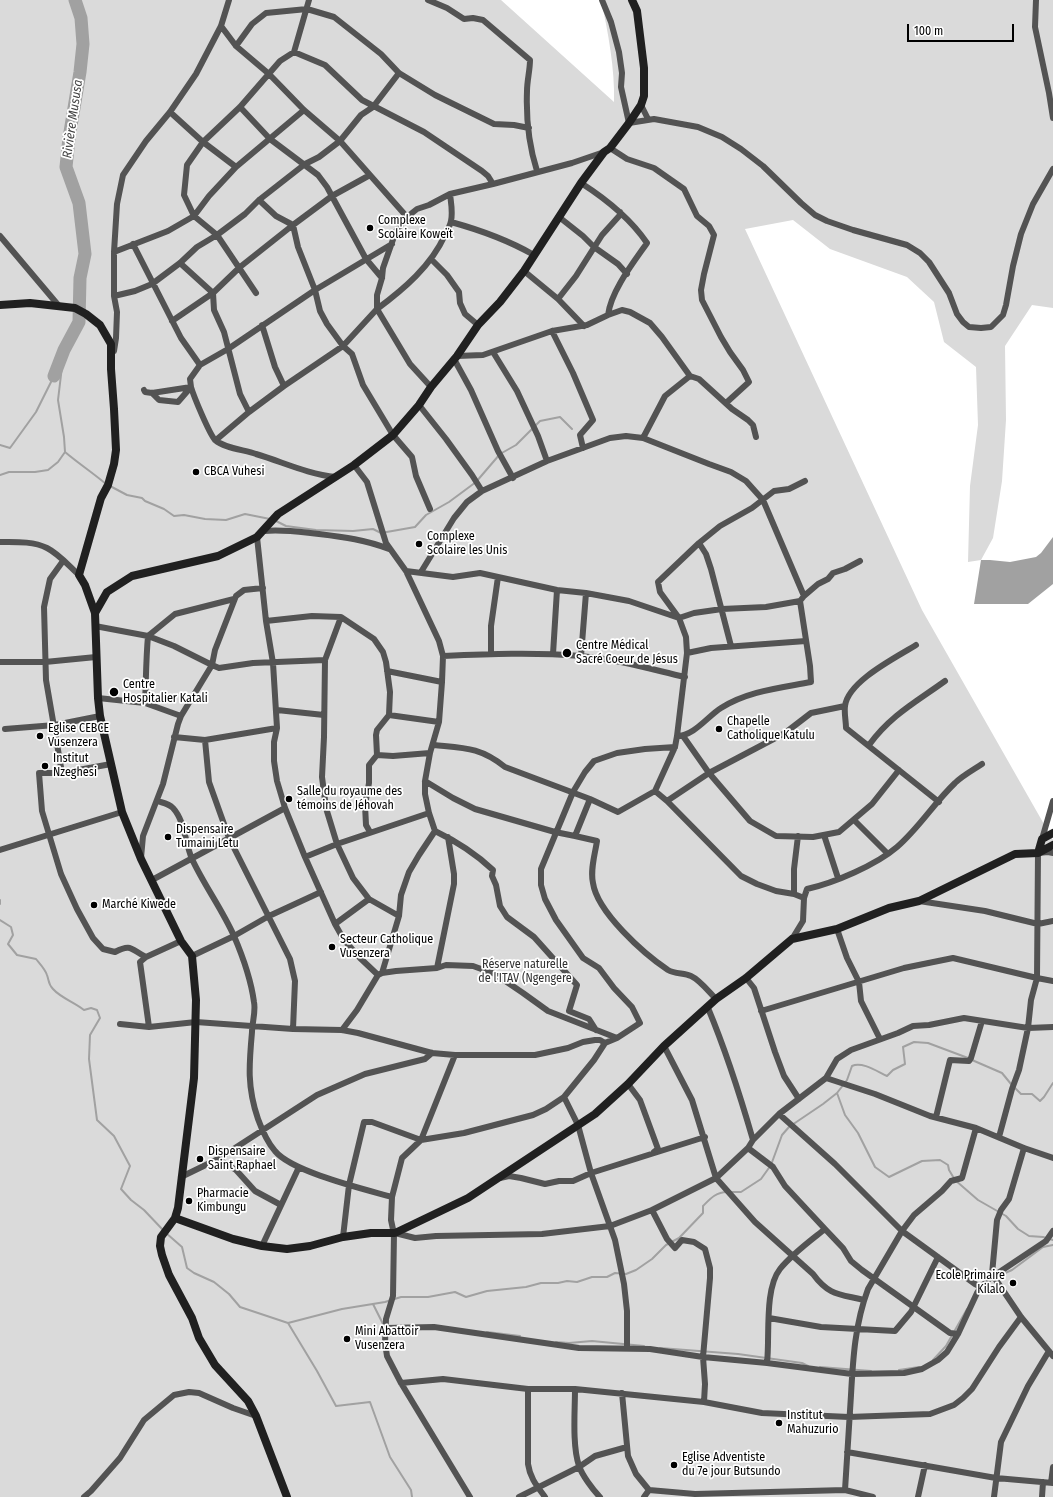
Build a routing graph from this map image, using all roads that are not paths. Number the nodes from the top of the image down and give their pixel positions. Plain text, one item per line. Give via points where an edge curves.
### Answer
1 (229, 0) edge
2 (309, 0) edge
3 (428, 0) edge
4 (602, 0) edge
5 (632, 0) edge
6 (637, 0) edge
7 (1036, 0) edge
8 (307, 9) junction
9 (637, 10) junction
10 (221, 26) junction
11 (236, 46) junction
12 (294, 52) junction
13 (399, 73) junction
14 (269, 74) junction
15 (640, 105) junction
16 (373, 106) junction
17 (240, 107) junction
18 (304, 110) junction
19 (170, 112) junction
20 (1053, 118) edge
21 (648, 119) junction
22 (629, 123) junction
23 (529, 128) junction
24 (270, 139) junction
25 (340, 140) junction
26 (203, 142) junction
27 (607, 150) junction
28 (305, 164) junction
29 (236, 167) junction
30 (1053, 169) edge
31 (537, 171) junction
32 (370, 175) junction
33 (581, 183) junction
34 (493, 184) junction
35 (450, 194) junction
36 (332, 196) junction
37 (259, 200) junction
38 (620, 212) junction
39 (194, 216) junction
40 (407, 217) junction
41 (559, 217) junction
42 (451, 222) junction
43 (293, 225) junction
44 (217, 235) junction
45 (0, 236) edge
46 (133, 244) junction
47 (392, 244) junction
48 (594, 247) junction
49 (114, 252) junction
50 (534, 255) junction
51 (366, 259) junction
52 (431, 259) junction
53 (180, 262) junction
54 (240, 267) junction
55 (524, 271) junction
56 (627, 274) junction
57 (382, 278) junction
58 (152, 284) junction
59 (315, 290) junction
60 (213, 293) junction
61 (256, 293) dead end
62 (114, 296) junction
63 (558, 299) junction
64 (0, 305) edge
65 (59, 306) junction
66 (377, 309) junction
67 (608, 315) junction
68 (172, 321) junction
69 (478, 325) junction
70 (262, 326) junction
71 (584, 326) junction
72 (552, 331) junction
73 (343, 346) junction
74 (228, 349) junction
75 (493, 352) junction
76 (456, 358) junction
77 (112, 360) junction
78 (200, 365) junction
79 (690, 376) junction
80 (284, 386) junction
81 (191, 387) junction
82 (431, 387) junction
83 (144, 390) dead end
84 (152, 393) junction
85 (726, 403) junction
86 (419, 405) junction
87 (249, 412) junction
88 (393, 435) junction
89 (756, 437) dead end
90 (643, 438) junction
91 (216, 440) junction
92 (583, 448) junction
93 (547, 462) junction
94 (354, 465) junction
95 (336, 477) junction
96 (513, 478) junction
97 (805, 481) dead end
98 (482, 491) junction
99 (762, 500) junction
100 (430, 509) dead end
101 (264, 530) junction
102 (257, 537) junction
103 (0, 542) edge
104 (699, 543) junction
105 (389, 549) junction
106 (63, 561) junction
107 (860, 561) dead end
108 (406, 571) junction
109 (421, 572) junction
110 (79, 575) junction
111 (498, 577) junction
112 (263, 588) junction
113 (557, 590) junction
114 (586, 594) junction
115 (802, 598) junction
116 (234, 599) junction
117 (722, 609) junction
118 (95, 613) junction
119 (341, 617) junction
120 (679, 618) junction
121 (266, 621) junction
122 (95, 626) junction
123 (148, 636) junction
124 (806, 641) junction
125 (916, 644) dead end
126 (731, 646) junction
127 (687, 653) junction
128 (490, 654) junction
129 (553, 654) junction
130 (443, 656) junction
131 (582, 656) junction
132 (96, 657) junction
133 (325, 660) junction
134 (0, 662) edge
135 (45, 662) junction
136 (274, 663) junction
137 (212, 665) junction
138 (387, 671) junction
139 (685, 677) junction
140 (945, 681) dead end
141 (442, 682) junction
142 (98, 698) junction
143 (145, 703) junction
144 (845, 706) junction
145 (277, 710) junction
146 (324, 715) junction
147 (389, 715) junction
148 (100, 716) junction
149 (181, 716) junction
150 (439, 722) junction
151 (54, 725) junction
152 (277, 728) junction
153 (5, 729) dead end
154 (680, 736) junction
155 (174, 737) junction
156 (205, 740) junction
157 (434, 745) junction
158 (869, 745) junction
159 (675, 747) junction
160 (430, 753) junction
161 (377, 755) junction
162 (111, 764) junction
163 (982, 764) dead end
164 (899, 770) junction
165 (62, 773) junction
166 (709, 773) junction
167 (425, 781) junction
168 (655, 791) junction
169 (573, 792) junction
170 (590, 800) junction
171 (157, 801) junction
172 (667, 801) junction
173 (1053, 801) edge
174 (939, 802) junction
175 (285, 808) junction
176 (122, 812) junction
177 (429, 813) junction
178 (854, 820) junction
179 (370, 832) junction
180 (435, 832) junction
181 (556, 832) junction
182 (1053, 833) edge
183 (824, 835) junction
184 (48, 836) junction
185 (575, 836) junction
186 (798, 836) junction
187 (448, 837) junction
188 (229, 838) junction
189 (1042, 839) junction
190 (337, 844) junction
191 (1053, 845) edge
192 (0, 850) edge
193 (1038, 853) junction
194 (1053, 853) edge
195 (888, 854) junction
196 (306, 857) junction
197 (192, 858) junction
198 (141, 859) junction
199 (838, 878) junction
200 (152, 880) junction
201 (321, 892) junction
202 (794, 894) junction
203 (804, 898) junction
204 (369, 899) junction
205 (919, 901) junction
206 (269, 916) junction
207 (399, 916) junction
208 (1053, 922) edge
209 (335, 924) junction
210 (1038, 924) junction
211 (837, 929) junction
212 (234, 936) junction
213 (792, 939) junction
214 (181, 941) junction
215 (192, 956) junction
216 (146, 957) junction
217 (437, 968) junction
218 (380, 974) junction
219 (746, 978) junction
220 (1037, 978) junction
221 (1053, 981) edge
222 (859, 982) junction
223 (716, 999) junction
224 (708, 1008) junction
225 (761, 1011) junction
226 (982, 1021) junction
227 (196, 1022) junction
228 (120, 1024) dead end
229 (252, 1026) junction
230 (149, 1027) junction
231 (1053, 1027) edge
232 (1028, 1028) junction
233 (293, 1029) junction
234 (342, 1030) junction
235 (596, 1030) junction
236 (617, 1038) junction
237 (880, 1039) junction
238 (605, 1043) junction
239 (664, 1046) junction
240 (432, 1053) junction
241 (455, 1055) junction
242 (826, 1078) junction
243 (628, 1084) junction
244 (564, 1097) junction
245 (799, 1099) junction
246 (779, 1114) junction
247 (936, 1117) junction
248 (578, 1125) junction
249 (976, 1128) junction
250 (262, 1130) junction
251 (705, 1137) junction
252 (999, 1137) junction
253 (421, 1140) junction
254 (754, 1140) junction
255 (748, 1148) junction
256 (1024, 1148) junction
257 (651, 1154) junction
258 (1053, 1158) edge
259 (218, 1160) junction
260 (299, 1167) junction
261 (591, 1173) junction
262 (181, 1177) junction
263 (716, 1178) junction
264 (495, 1181) junction
265 (350, 1185) junction
266 (392, 1198) junction
267 (281, 1205) junction
268 (652, 1210) junction
269 (175, 1218) junction
270 (610, 1226) junction
271 (826, 1229) junction
272 (902, 1231) junction
273 (394, 1234) junction
274 (1050, 1236) edge
275 (343, 1237) junction
276 (262, 1246) junction
277 (792, 1256) junction
278 (938, 1257) junction
279 (992, 1276) junction
280 (874, 1280) junction
281 (978, 1285) junction
282 (864, 1300) junction
283 (914, 1308) junction
284 (1021, 1317) junction
285 (769, 1318) junction
286 (386, 1328) junction
287 (856, 1330) junction
288 (958, 1334) junction
289 (626, 1348) junction
290 (1051, 1353) edge
291 (703, 1357) junction
292 (767, 1359) junction
293 (852, 1370) junction
294 (401, 1383) junction
295 (528, 1389) junction
296 (574, 1389) junction
297 (622, 1393) junction
298 (704, 1402) junction
299 (256, 1416) junction
300 (849, 1417) junction
301 (628, 1447) junction
302 (847, 1452) junction
303 (925, 1465) junction
304 (1053, 1467) edge
305 (579, 1468) junction
306 (996, 1478) junction
307 (1043, 1482) junction
308 (1052, 1483) edge
309 (538, 1487) junction
310 (649, 1490) junction
311 (845, 1490) junction
312 (84, 1497) edge
313 (288, 1497) edge
314 (470, 1497) edge
315 (519, 1497) edge
316 (545, 1497) edge
317 (600, 1497) edge
318 (644, 1497) edge
319 (873, 1497) edge
320 (918, 1497) edge
321 (994, 1497) edge
322 (1042, 1497) edge

1 - 10 street
2 - 8 street
3 - 23 street via 464,19 483,20 530,60 527,89
4 - 22 street via 619,52 621,87
5 - 9 street
6 - 9 street
7 - 20 street via 1035,28
8 - 11 street via 266,13 252,24
8 - 12 street
8 - 13 street via 334,17 381,54
9 - 15 street via 644,68 644,96
10 - 11 street
10 - 19 street via 196,74
11 - 14 street
12 - 14 street via 280,61
12 - 16 street via 326,65 362,100
13 - 16 street
13 - 23 street via 435,95 494,124
14 - 17 street
14 - 18 street
15 - 21 street
15 - 22 street
16 - 25 street via 361,115
16 - 34 street via 424,132 482,171
17 - 24 street
17 - 26 street
18 - 24 street
18 - 25 street
19 - 26 street
19 - 49 street via 123,175 117,204
21 - 22 street
21 - 30 street via 698,127 722,137 763,166 815,215 853,230 907,245 920,253 930,262 949,293 957,314 969,327 991,326 1003,315 1021,234 1033,204
22 - 27 street
23 - 31 street
24 - 28 street
24 - 29 street
25 - 28 street via 319,157
25 - 32 street
26 - 29 street
26 - 39 street via 187,165 184,195
27 - 31 street via 572,163
27 - 33 street
27 - 85 street via 654,168 684,190 697,216 712,230 714,235 701,290 702,300 749,382
28 - 36 street via 318,175
28 - 37 street
29 - 39 street
31 - 34 street
32 - 36 street
32 - 40 street
33 - 38 street
33 - 41 street
34 - 35 street
35 - 40 street via 417,209
35 - 42 street
36 - 43 street
36 - 51 street
37 - 43 street via 276,216
37 - 44 street
38 - 48 street
38 - 56 street via 647,243
39 - 44 street
39 - 46 street via 168,231
40 - 47 street via 396,231
41 - 48 street
41 - 50 street
42 - 50 street via 480,230
42 - 52 street via 442,243
43 - 54 street
43 - 59 street via 298,248
44 - 53 street via 197,247
44 - 54 street
45 - 65 street
46 - 49 street
46 - 58 street
47 - 51 street
47 - 57 street
48 - 56 street via 618,264
48 - 63 street
49 - 62 street
50 - 55 street
51 - 57 street
51 - 59 street
52 - 66 street via 407,286
52 - 69 street via 459,292 465,314
53 - 58 street
53 - 60 street
54 - 60 street
54 - 61 street
55 - 63 street
55 - 69 street
56 - 67 street via 609,304
57 - 66 street via 377,295
58 - 62 street
58 - 68 street
59 - 70 street
59 - 73 street via 320,311
60 - 68 street
60 - 74 street via 214,310
62 - 77 street via 117,312
63 - 71 street
64 - 65 street via 30,303
65 - 77 street via 78,310 96,321 111,344
66 - 73 street
66 - 82 street via 410,364
67 - 71 street
67 - 79 street via 622,310 650,323
68 - 78 street via 180,338
69 - 76 street
70 - 74 street
70 - 80 street
71 - 72 street
72 - 75 street
72 - 92 street via 593,420 580,434
73 - 80 street
73 - 88 street via 352,354 363,385
74 - 78 street
74 - 87 street via 240,394
75 - 76 street
75 - 93 street via 517,390
76 - 82 street
76 - 96 street via 499,454
77 - 110 street via 116,450 114,464 101,498
78 - 81 street via 190,379
79 - 85 street via 699,379
79 - 90 street via 665,396
80 - 87 street
81 - 84 street
81 - 84 street via 178,402 160,400
81 - 91 street
82 - 86 street
83 - 84 street
85 - 89 street via 753,425
86 - 88 street
86 - 98 street
87 - 91 street
88 - 94 street
88 - 100 street via 412,457 416,476
90 - 92 street via 610,438
90 - 99 street via 732,472 746,481
91 - 95 street via 233,448 318,475
92 - 93 street
93 - 96 street
94 - 95 street
94 - 105 street via 367,482 382,535
95 - 101 street via 278,514
96 - 98 street
97 - 99 street via 789,489 774,491
98 - 109 street via 467,502 454,518
99 - 104 street via 720,526
99 - 115 street
101 - 102 street
101 - 105 street via 335,535 373,542
102 - 112 street
102 - 118 street via 218,556 132,576 106,592
103 - 106 street via 22,542 43,547
104 - 117 street via 706,554
104 - 120 street via 658,582 660,592
105 - 108 street
106 - 110 street
106 - 135 street via 50,579 45,600
107 - 115 street via 832,573 828,579
108 - 109 street
108 - 130 street via 439,641
109 - 111 street via 453,577 480,573
110 - 118 street
111 - 113 street
111 - 128 street
112 - 116 street via 244,590
112 - 121 street
113 - 114 street
113 - 129 street
114 - 120 street via 629,601
114 - 131 street
115 - 117 street via 766,607
115 - 124 street
116 - 123 street via 175,614
116 - 137 street
117 - 120 street
117 - 126 street
118 - 122 street
119 - 121 street via 312,616
119 - 133 street
119 - 138 street via 374,639 383,652
120 - 127 street via 686,637
121 - 136 street
122 - 123 street
122 - 132 street
123 - 137 street
123 - 143 street
124 - 126 street
124 - 154 street via 810,682 756,693 736,700
125 - 144 street via 870,674 852,692
126 - 127 street
127 - 139 street
128 - 129 street
128 - 130 street
129 - 131 street
130 - 141 street
131 - 139 street via 616,660
132 - 135 street
132 - 142 street
133 - 136 street
133 - 146 street
134 - 135 street
135 - 151 street
136 - 137 street via 219,668
136 - 145 street
137 - 149 street
138 - 141 street
138 - 147 street via 390,692
139 - 154 street
140 - 158 street via 888,722
141 - 150 street
142 - 143 street
142 - 148 street
143 - 149 street
144 - 158 street via 846,728
144 - 166 street via 811,713 785,733
145 - 146 street
145 - 152 street
146 - 190 street via 322,777 326,808
147 - 150 street
147 - 161 street via 377,730
148 - 151 street
148 - 162 street
149 - 155 street
150 - 157 street
151 - 153 street
151 - 165 street
152 - 156 street
152 - 175 street via 274,761
154 - 159 street
154 - 166 street
155 - 156 street
155 - 171 street
156 - 188 street via 209,782
157 - 160 street
157 - 169 street via 478,751 494,758 505,767
158 - 164 street
159 - 168 street
159 - 169 street via 617,753 594,761
160 - 161 street
160 - 167 street
161 - 179 street via 370,765 365,805 366,824
162 - 165 street
162 - 176 street
163 - 174 street via 955,783
164 - 174 street
164 - 178 street via 872,804
165 - 184 street via 39,773 42,811
166 - 172 street
166 - 186 street via 750,821 776,836
167 - 177 street
167 - 181 street via 475,809
168 - 170 street via 618,812
168 - 172 street
169 - 170 street
169 - 181 street
170 - 185 street
171 - 197 street via 174,809
171 - 198 street via 143,836
172 - 202 street via 741,876 776,891
173 - 189 street
174 - 195 street
175 - 188 street
175 - 196 street
176 - 184 street
176 - 198 street
177 - 179 street
177 - 180 street
178 - 183 street via 839,832
178 - 195 street
179 - 190 street
180 - 187 street
180 - 207 street via 409,872 401,895
181 - 185 street
181 - 236 street via 541,869 541,885 545,899 556,920 583,958 599,968 632,1007 640,1023
182 - 189 street
183 - 186 street
183 - 199 street
184 - 192 street
184 - 216 street via 61,874 93,938 102,949 115,952 130,947
185 - 223 street via 597,841 593,884 600,903 609,916 629,938 669,971 695,978
186 - 202 street
187 - 217 street via 454,884
187 - 235 street via 493,870 492,876 500,906 507,917 534,937 577,985 569,1011 589,1019
188 - 197 street
188 - 206 street
189 - 193 street
190 - 196 street
190 - 204 street via 353,878
191 - 193 street
193 - 194 street
193 - 205 street via 1015,854
193 - 210 street
195 - 199 street
196 - 201 street
197 - 200 street
197 - 212 street
198 - 200 street
199 - 203 street via 822,886 807,889
200 - 214 street
201 - 206 street
201 - 209 street
202 - 203 street
203 - 213 street via 804,921
204 - 207 street
204 - 209 street
205 - 210 street via 985,911
205 - 211 street via 889,908
206 - 212 street
206 - 233 street via 290,959 295,976
207 - 218 street
208 - 210 street
209 - 218 street via 344,940 360,958
210 - 220 street
211 - 213 street
211 - 222 street
212 - 215 street
212 - 229 street via 252,990 255,1005
213 - 219 street
214 - 215 street
214 - 216 street
215 - 227 street
216 - 230 street via 140,962
217 - 218 street
217 - 235 street via 464,965 495,974 548,1011
218 - 234 street
219 - 223 street
219 - 225 street via 754,988
220 - 221 street
220 - 222 street via 953,958 904,968
220 - 232 street via 1031,1000
222 - 225 street
222 - 237 street via 861,1001
223 - 224 street
224 - 239 street
224 - 254 street via 735,1078
225 - 245 street via 784,1076
226 - 232 street
226 - 237 street via 964,1018 913,1026
226 - 247 street via 970,1059 950,1060
227 - 229 street
227 - 230 street
227 - 262 street via 194,1078
228 - 230 street
229 - 233 street
229 - 250 street via 249,1084 252,1103
231 - 232 street
232 - 252 street via 1019,1070
233 - 234 street
234 - 240 street
235 - 236 street
236 - 238 street
237 - 242 street via 850,1050 837,1059
238 - 241 street via 594,1040 535,1055
238 - 244 street
239 - 243 street
239 - 251 street via 692,1100
240 - 241 street
240 - 250 street via 425,1059 365,1074 330,1088
241 - 253 street
242 - 245 street
242 - 247 street
243 - 248 street via 595,1114
243 - 257 street via 640,1100 655,1137 658,1149
244 - 248 street
244 - 253 street via 533,1115 464,1133
245 - 246 street
246 - 254 street
246 - 272 street via 835,1164
247 - 249 street
248 - 261 street
248 - 264 street
249 - 252 street
249 - 272 street via 962,1178 950,1181 914,1215
250 - 259 street
250 - 260 street via 274,1151 284,1160
251 - 257 street
251 - 263 street
252 - 256 street
253 - 265 street via 372,1122 364,1122
253 - 266 street via 402,1158
254 - 255 street
255 - 263 street
255 - 271 street via 771,1166 784,1186
256 - 258 street
256 - 279 street via 1008,1200 996,1220
257 - 261 street
259 - 262 street
259 - 267 street via 236,1170 255,1191
260 - 265 street
260 - 267 street
261 - 264 street via 573,1181 545,1184 510,1176
261 - 270 street
262 - 269 street
263 - 268 street
263 - 277 street via 755,1222
264 - 273 street via 468,1198
265 - 266 street
265 - 275 street
266 - 273 street via 391,1220
267 - 276 street
268 - 270 street
268 - 291 street via 674,1248 682,1240 694,1242 705,1249 710,1278
269 - 276 street via 233,1239
269 - 299 street via 161,1237 160,1246 169,1275 215,1366 248,1401
270 - 273 street via 542,1234 415,1238
270 - 289 street via 624,1284 627,1311
271 - 277 street
271 - 280 street via 851,1261
272 - 278 street
272 - 280 street
273 - 275 street
273 - 286 street via 393,1296
274 - 279 street
275 - 276 street via 287,1249
277 - 282 street via 813,1274 820,1285 832,1292
277 - 285 street via 775,1277
278 - 281 street
278 - 283 street
279 - 281 street
279 - 284 street
280 - 282 street
280 - 283 street
281 - 288 street
282 - 287 street
283 - 287 street via 895,1331
283 - 288 street via 950,1333
284 - 290 street
284 - 300 street via 972,1389 954,1405 930,1414
285 - 287 street
285 - 292 street
286 - 289 street via 434,1327 578,1348
286 - 294 street via 387,1356
287 - 293 street
288 - 293 street via 947,1352 922,1369 904,1373
289 - 291 street
290 - 306 street via 1028,1386 1001,1442
291 - 292 street
291 - 298 street
292 - 293 street
293 - 300 street
294 - 295 street via 443,1379
294 - 314 street
295 - 296 street
295 - 309 street via 528,1464 532,1479
296 - 297 street
296 - 305 street
297 - 298 street
297 - 301 street
298 - 300 street via 762,1413
299 - 312 street via 199,1393 174,1395 144,1420 120,1458
299 - 313 street
300 - 302 street
301 - 305 street via 595,1456
301 - 310 street via 631,1465
302 - 303 street
302 - 311 street
303 - 306 street
303 - 320 street
304 - 308 street
305 - 309 street
305 - 317 street
306 - 307 street
306 - 321 street
307 - 308 street
307 - 322 street
309 - 315 street
309 - 316 street
310 - 311 street via 695,1494
310 - 318 street
311 - 319 street

